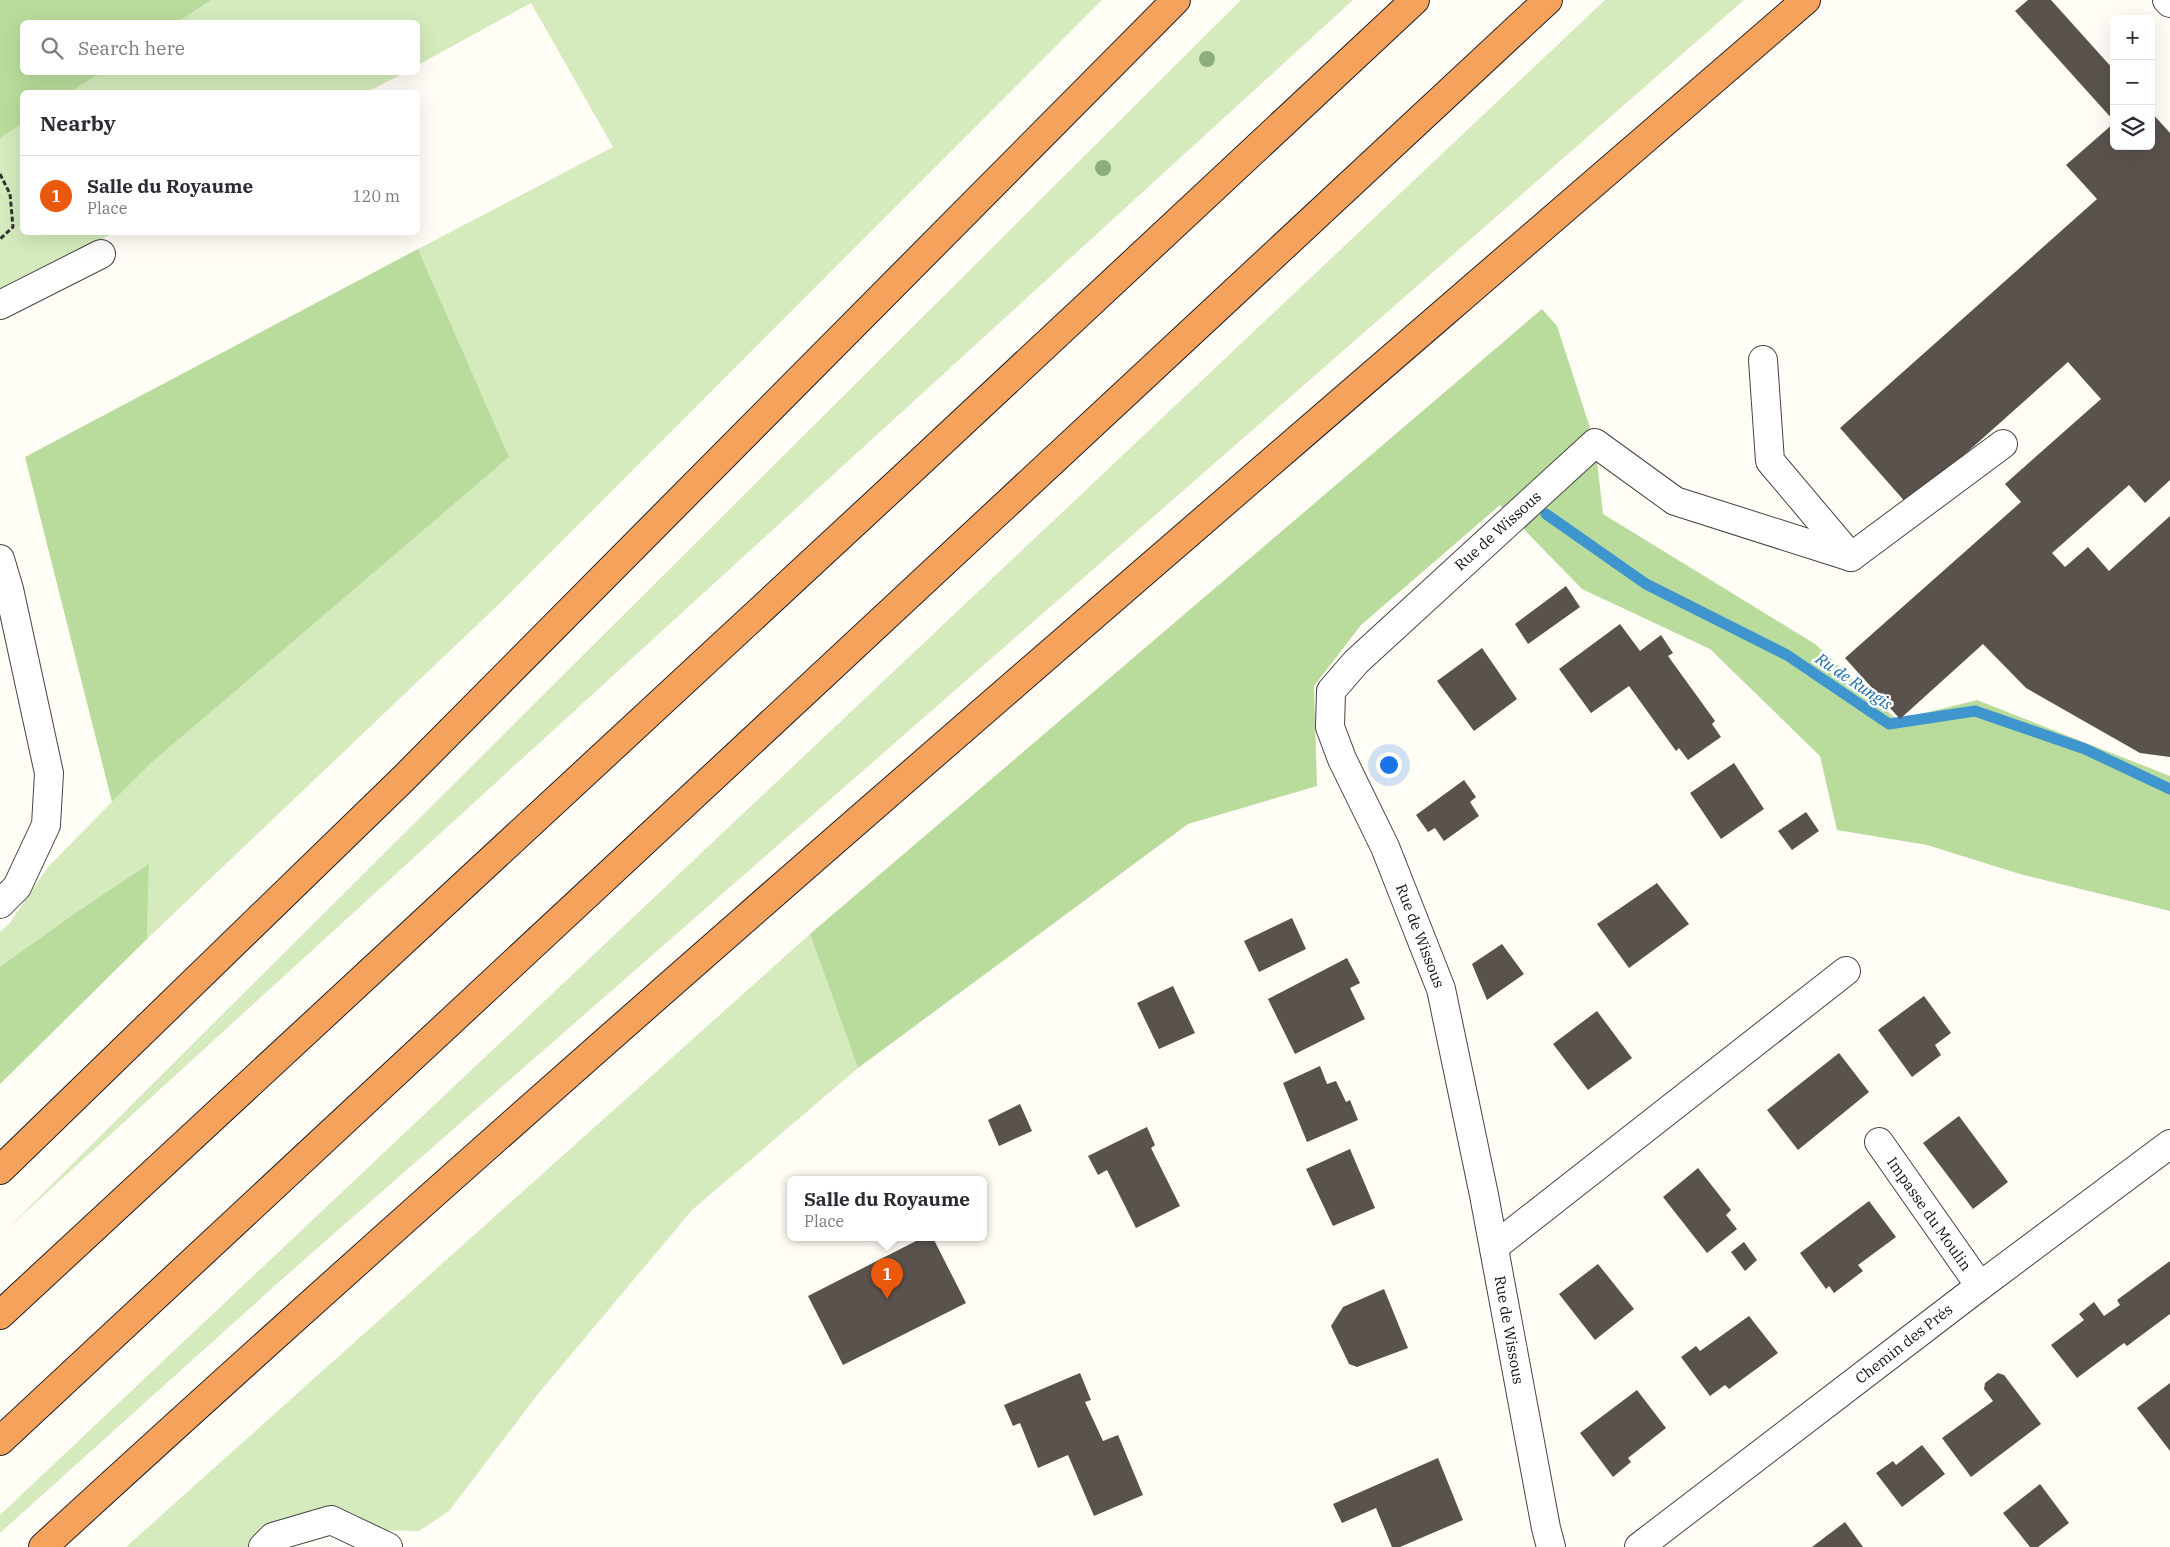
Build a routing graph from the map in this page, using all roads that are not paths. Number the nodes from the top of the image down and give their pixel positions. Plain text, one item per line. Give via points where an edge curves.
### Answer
1 (1176, 0) edge
2 (1415, 0) edge
3 (1548, 0) edge
4 (1806, 0) edge
5 (2167, 0) edge
6 (2170, 3) edge
7 (101, 254) dead end
8 (0, 305) edge
9 (1764, 360) dead end
10 (2003, 444) dead end
11 (1851, 556) junction
12 (0, 560) edge
13 (0, 904) edge
14 (1846, 971) dead end
15 (1879, 1142) dead end
16 (2170, 1144) edge
17 (0, 1170) edge
18 (1494, 1247) junction
19 (1980, 1286) junction
20 (0, 1315) edge
21 (0, 1441) edge
22 (387, 1546) edge
23 (43, 1547) edge
24 (262, 1547) edge
25 (1551, 1547) edge
26 (1639, 1547) edge

1 - 17 highway via 404,778
2 - 20 highway
3 - 21 highway
4 - 23 highway via 656,998 200,1402
5 - 6 street
7 - 8 street
9 - 11 street via 1770,461
10 - 11 street
11 - 18 street, Rue de Wissous via 1675,501 1595,443 1356,662 1331,692 1330,727 1385,847 1441,989
12 - 13 street via 49,773 46,824 17,887
14 - 18 street
15 - 19 street, Impasse du Moulin
16 - 19 street, Chemin des Prés
18 - 25 street, Rue de Wissous
19 - 26 street, Chemin des Prés
22 - 24 street via 331,1520 273,1537

